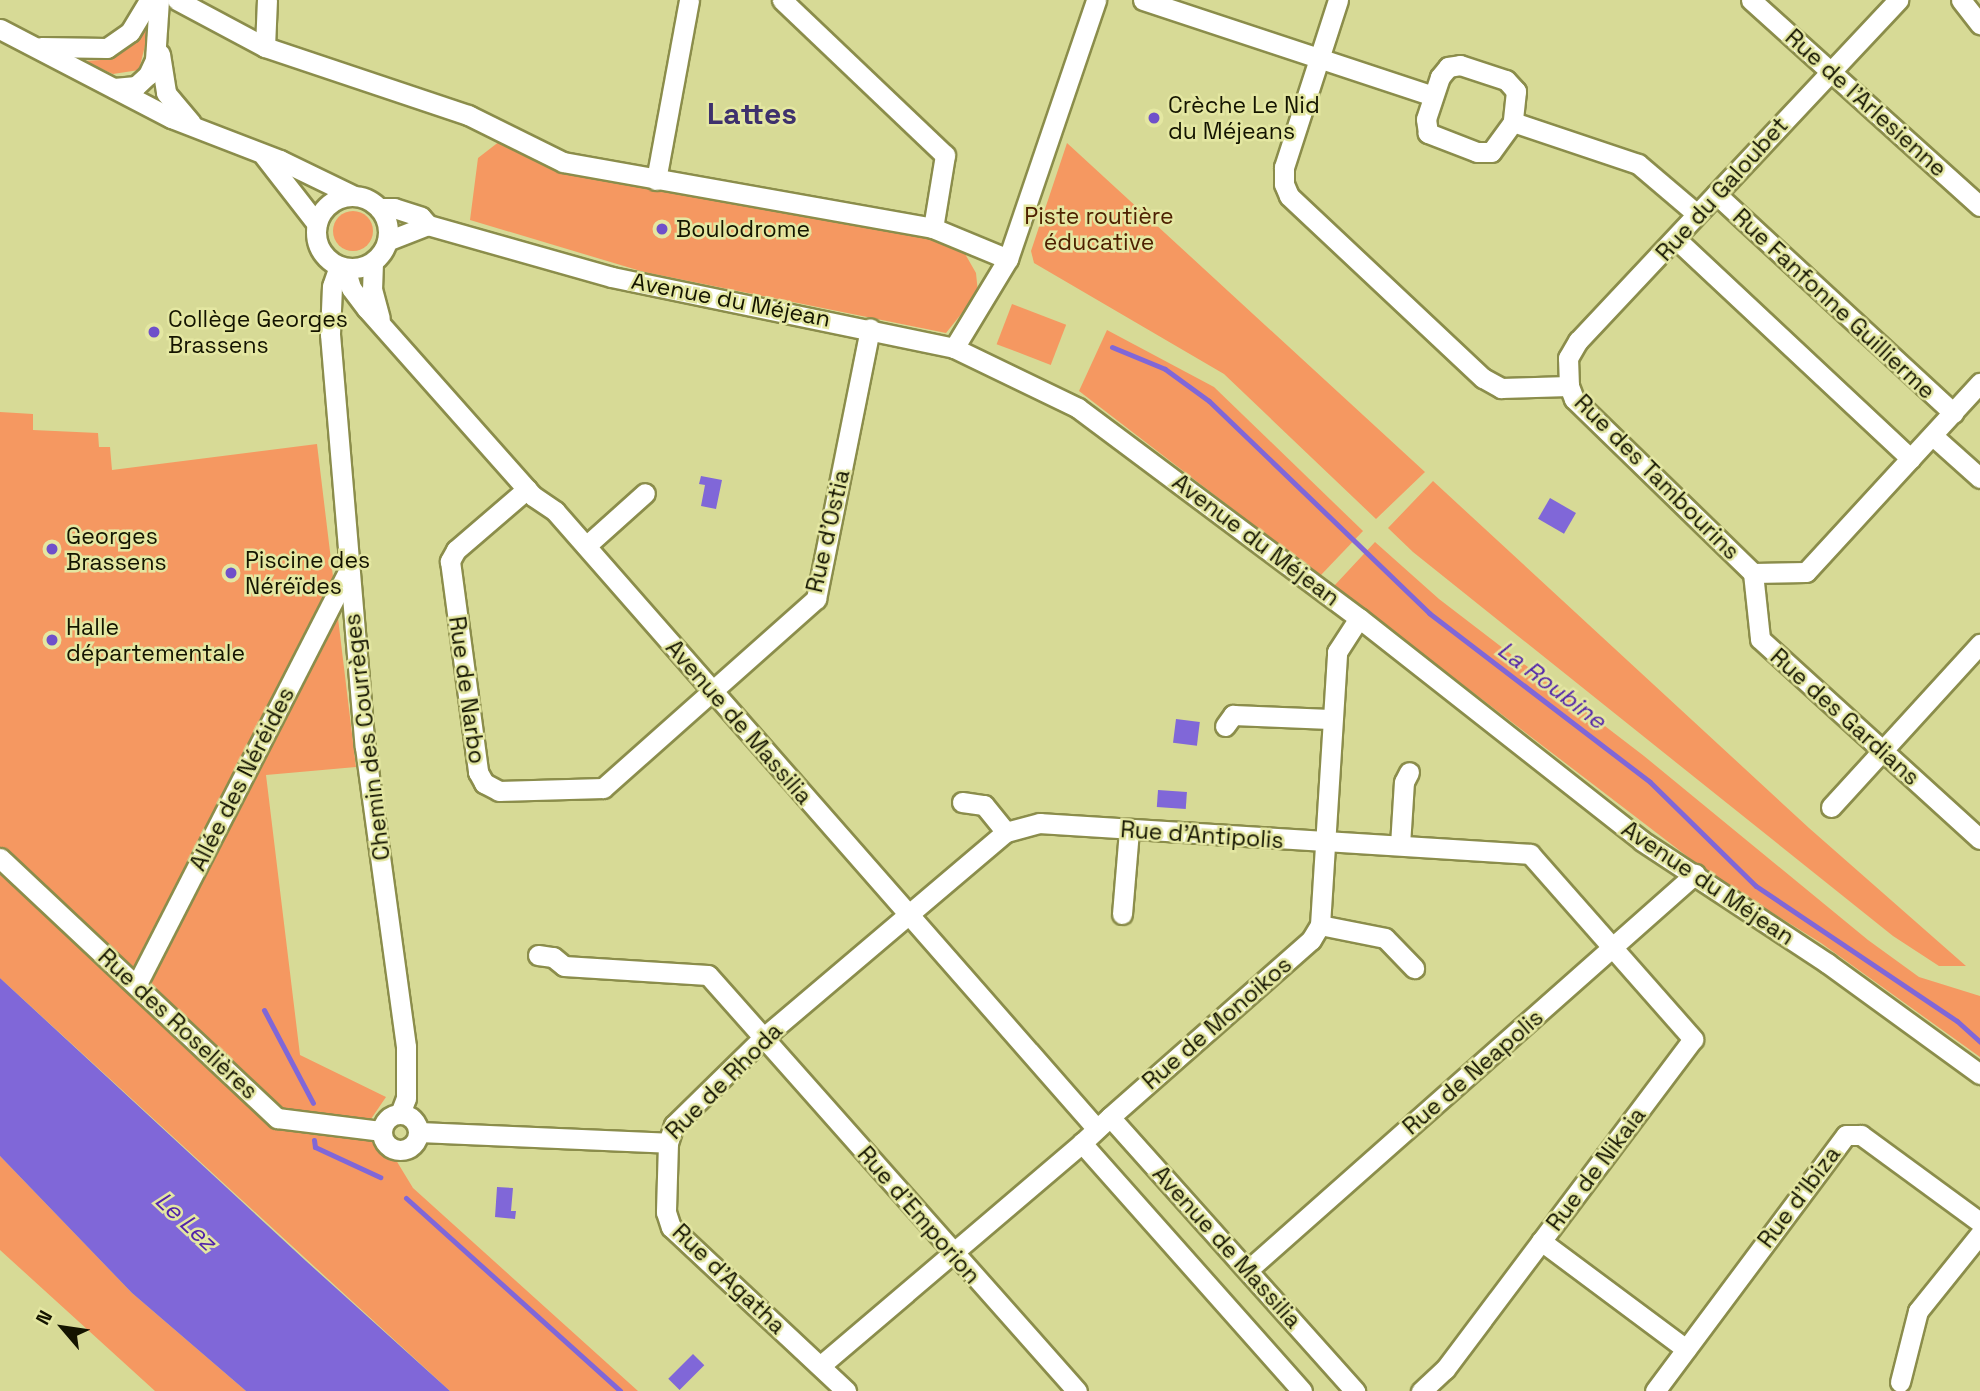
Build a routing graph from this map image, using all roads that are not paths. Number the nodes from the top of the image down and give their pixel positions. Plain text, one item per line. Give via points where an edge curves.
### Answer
1 (149, 0) edge
2 (159, 0) edge
3 (177, 0) edge
4 (268, 0) edge
5 (689, 0) edge
6 (782, 0) edge
7 (1096, 0) edge
8 (1143, 0) edge
9 (1338, 0) edge
10 (1751, 0) edge
11 (1898, 0) edge
12 (1961, 0) edge
13 (1980, 24) edge
14 (0, 29) edge
15 (159, 33) junction
16 (30, 46) junction
17 (265, 47) junction
18 (1321, 58) junction
19 (1831, 69) junction
20 (113, 88) junction
21 (1433, 96) junction
22 (1513, 122) junction
23 (192, 124) junction
24 (264, 156) junction
25 (656, 180) junction
26 (1716, 194) junction
27 (354, 196) junction
28 (1980, 206) edge
29 (379, 208) junction
30 (1697, 214) junction
31 (317, 225) junction
32 (428, 225) junction
33 (933, 228) junction
34 (1677, 240) junction
35 (387, 241) junction
36 (1008, 259) junction
37 (373, 262) junction
38 (342, 267) junction
39 (374, 314) junction
40 (329, 318) junction
41 (870, 328) junction
42 (954, 348) junction
43 (1980, 383) edge
44 (1569, 386) junction
45 (1953, 413) junction
46 (1933, 436) junction
47 (1911, 459) junction
48 (1980, 478) edge
49 (527, 489) junction
50 (645, 493) dead end
51 (586, 546) junction
52 (348, 573) junction
53 (1753, 573) junction
54 (1359, 618) junction
55 (1980, 644) edge
56 (713, 693) junction
57 (1330, 719) junction
58 (1226, 726) dead end
59 (1882, 750) junction
60 (1409, 772) dead end
61 (962, 802) dead end
62 (1831, 807) dead end
63 (1129, 830) junction
64 (1006, 832) junction
65 (1980, 839) edge
66 (1323, 842) junction
67 (1400, 845) junction
68 (0, 858) edge
69 (1695, 874) junction
70 (1122, 914) dead end
71 (907, 915) junction
72 (1320, 925) junction
73 (1613, 948) junction
74 (538, 954) dead end
75 (1414, 968) dead end
76 (136, 984) junction
77 (764, 1037) junction
78 (1980, 1074) edge
79 (400, 1114) junction
80 (1103, 1122) junction
81 (382, 1131) junction
82 (419, 1132) junction
83 (668, 1143) junction
84 (1082, 1143) junction
85 (1980, 1222) edge
86 (1980, 1234) edge
87 (1541, 1241) junction
88 (951, 1252) junction
89 (1249, 1269) junction
90 (1686, 1349) junction
91 (820, 1366) junction
92 (1900, 1381) dead end
93 (846, 1391) edge
94 (1077, 1391) edge
95 (1302, 1391) edge
96 (1356, 1391) edge
97 (1421, 1391) edge
98 (1655, 1391) edge

1 - 16 street via 130,32 107,48
2 - 15 street
3 - 17 street
4 - 17 street
5 - 25 street
6 - 33 street via 945,155
7 - 36 street
8 - 18 street
9 - 18 street
10 - 19 street, Rue de l'Arlesienne
11 - 19 street, Rue du Galoubet
12 - 13 street
14 - 16 street
15 - 20 street via 155,60 144,82
15 - 23 street via 160,74 166,93
16 - 20 street
17 - 25 street via 468,115 563,162
18 - 21 street
18 - 44 street, Rue des Tambourins via 1284,167 1289,195 1483,378 1500,388
19 - 26 street, Rue du Galoubet
19 - 28 street, Rue de l'Arlesienne
20 - 23 street
21 - 22 street via 1448,67 1460,65 1513,86
21 - 22 street via 1427,133 1477,152 1491,152
22 - 30 street via 1638,164
23 - 24 street
24 - 27 street
24 - 31 street
25 - 33 street
26 - 30 street, Rue du Galoubet
26 - 45 street, Rue Fanfonne Guillierme
27 - 29 street
27 - 31 street via 331,204
29 - 32 street, Avenue du Méjean via 421,217
29 - 35 street
30 - 34 street, Rue du Galoubet
31 - 38 street via 319,246
32 - 35 street
32 - 41 street, Avenue du Méjean via 612,277
33 - 36 street
34 - 44 street, Rue du Galoubet via 1578,341 1568,358
34 - 47 street
35 - 37 street
36 - 42 street
37 - 38 street
37 - 39 street, Avenue de Massilia
38 - 39 street, Avenue de Massilia via 351,288
38 - 40 street, Chemin des Courrèges
39 - 40 street via 350,308
39 - 49 street, Avenue de Massilia
40 - 52 street, Chemin des Courrèges
41 - 42 street, Avenue du Méjean
41 - 56 street, Rue d'Ostia via 816,599
42 - 54 street, Avenue du Méjean via 1078,408
43 - 45 street
44 - 53 street, Rue des Tambourins via 1574,399
45 - 46 street
46 - 47 street, Rue des Tambourins
46 - 48 street
47 - 53 street, Rue des Tambourins via 1806,572
49 - 51 street, Avenue de Massilia via 555,511
49 - 56 street, Rue de Narbo via 450,561 478,772 484,783 499,791 603,788
50 - 51 street
51 - 56 street, Avenue de Massilia
52 - 76 street, Allée des Néréides
52 - 79 street, Chemin des Courrèges via 365,747 406,1047 406,1098
53 - 59 street, Rue des Gardians via 1760,639
54 - 57 street via 1337,652
54 - 69 street, Avenue du Méjean via 1642,841
55 - 59 street
56 - 71 street, Avenue de Massilia
57 - 58 street via 1233,715
57 - 66 street
59 - 62 street
59 - 65 street, Rue des Gardians
60 - 67 street via 1404,782
61 - 64 street via 984,805
63 - 64 street, Rue d'Antipolis via 1040,823
63 - 66 street, Rue d'Antipolis
63 - 70 street
64 - 71 street, Rue d'Antipolis
66 - 67 street, Rue d'Antipolis
66 - 72 street
67 - 73 street, Rue d'Antipolis via 1530,854
68 - 76 street, Rue des Roselières
69 - 73 street, Rue de Neapolis
69 - 78 street, Avenue du Méjean
71 - 77 street, Rue de Rhoda
71 - 80 street, Avenue de Massilia
72 - 75 street via 1385,938
72 - 80 street, Rue de Monoikos via 1311,940
73 - 87 street, Rue de Nikaia via 1693,1040
73 - 89 street, Rue de Neapolis
74 - 77 street, Rue d'Emporion via 565,966 708,975
76 - 81 street, Rue des Roselières via 277,1118
77 - 83 street, Rue de Rhoda via 674,1125
77 - 88 street, Rue d'Emporion
79 - 81 street via 385,1121
79 - 82 street via 411,1117
80 - 84 street
80 - 89 street, Avenue de Massilia
81 - 82 street via 385,1143 401,1150 416,1142
82 - 83 street, Rue de Rhoda
83 - 91 street, Rue d'Agatha via 666,1212 671,1227
84 - 88 street
84 - 95 street, Avenue de Massilia
85 - 90 street, Rue d'Ibiza via 1861,1135 1846,1135
86 - 92 street via 1918,1311
87 - 90 street
87 - 97 street, Rue de Nikaia via 1446,1369
88 - 91 street
88 - 94 street, Rue d'Emporion
89 - 96 street, Avenue de Massilia
90 - 98 street, Rue d'Ibiza
91 - 93 street, Rue d'Agatha

